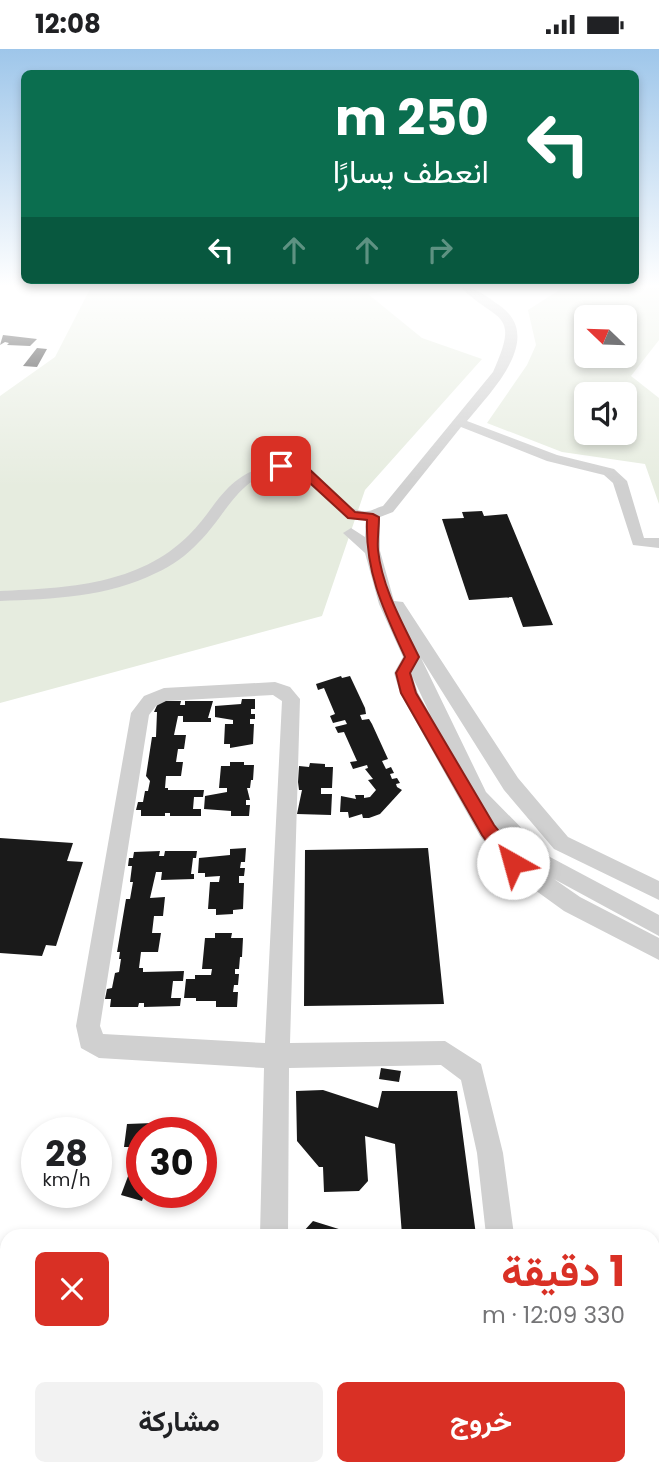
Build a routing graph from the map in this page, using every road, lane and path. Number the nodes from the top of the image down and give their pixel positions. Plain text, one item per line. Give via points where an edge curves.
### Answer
1 (507, 354) edge
2 (459, 422) junction
3 (373, 517) junction
4 (352, 533) dead end
5 (659, 543) edge
6 (372, 551) junction
7 (383, 590) junction
8 (0, 596) edge
9 (412, 657) junction
10 (659, 891) edge
11 (659, 926) edge
12 (659, 950) edge
13 (277, 1056) junction
14 (274, 1229) edge
15 (499, 1229) edge

1 - 2 street via 503,367
2 - 3 street via 388,509
2 - 5 street via 552,458 610,472 620,481 638,542
3 - 6 street
3 - 8 street via 352,515 304,471 281,466 229,489 195,538 141,575 99,588
4 - 6 street
6 - 7 street
7 - 9 street
7 - 10 street via 405,614 511,784 561,843
9 - 11 street via 479,797 543,863
9 - 12 street via 403,673 409,693 488,830 513,863 572,904
13 - 13 street via 291,699 275,688 164,695 150,701 140,713 88,1026 90,1040 99,1046
13 - 14 street
13 - 15 street via 445,1053 458,1060 472,1073 490,1153

